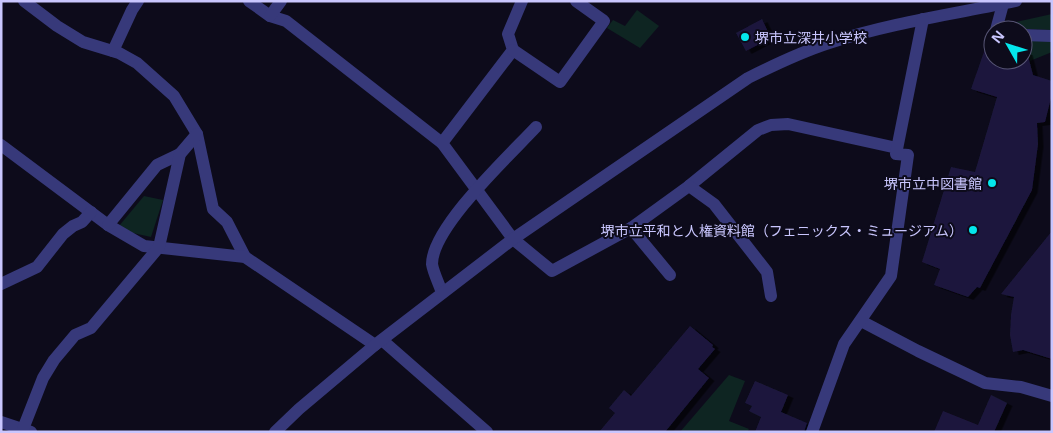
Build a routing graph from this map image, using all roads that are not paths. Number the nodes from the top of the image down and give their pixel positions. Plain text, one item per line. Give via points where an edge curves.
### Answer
1 (24, 1) edge
2 (138, 1) edge
3 (250, 1) edge
4 (281, 1) edge
5 (522, 1) edge
6 (576, 1) edge
7 (1016, 1) edge
8 (1003, 4) junction
9 (270, 16) junction
10 (923, 19) junction
11 (999, 20) edge
12 (1033, 35) edge
13 (1052, 36) edge
14 (512, 50) junction
15 (113, 51) junction
16 (536, 128) dead end
17 (197, 134) junction
18 (442, 143) junction
19 (1, 146) edge
20 (897, 148) junction
21 (180, 154) junction
22 (689, 186) junction
23 (476, 190) junction
24 (91, 212) junction
25 (108, 225) junction
26 (631, 228) junction
27 (513, 239) junction
28 (159, 247) junction
29 (245, 257) junction
30 (670, 275) dead end
31 (1, 284) edge
32 (442, 294) junction
33 (770, 296) dead end
34 (861, 321) junction
35 (378, 343) junction
36 (1052, 396) edge
37 (1, 422) edge
38 (27, 430) edge
39 (275, 432) edge
40 (487, 432) edge
41 (812, 432) edge

1 - 15 street via 83,42
2 - 15 street
3 - 9 street
4 - 9 street
5 - 14 street via 508,34
6 - 14 street via 604,21 560,82
7 - 8 street
8 - 10 street
8 - 11 street
9 - 18 street via 286,21
10 - 20 street
10 - 27 street via 827,43 748,78
12 - 13 street
14 - 18 street
15 - 17 street via 137,63 174,96
16 - 23 street
17 - 21 street
17 - 29 street via 213,210 227,222
18 - 23 street
19 - 24 street
20 - 22 street via 788,124 771,125 758,130
20 - 34 street via 896,154 908,156 891,276
21 - 25 street via 156,165
21 - 28 street
22 - 26 street
22 - 33 street via 714,204 767,272
23 - 27 street
23 - 32 street via 436,246 432,265
24 - 25 street
24 - 31 street via 63,234 38,267
25 - 28 street via 144,246
26 - 27 street via 552,271
26 - 30 street
27 - 32 street
28 - 29 street
28 - 38 street via 91,328 75,335 54,360 43,378
29 - 35 street
32 - 35 street
34 - 36 street via 985,383 1021,387
34 - 41 street via 844,344
35 - 39 street
35 - 40 street
37 - 38 street

